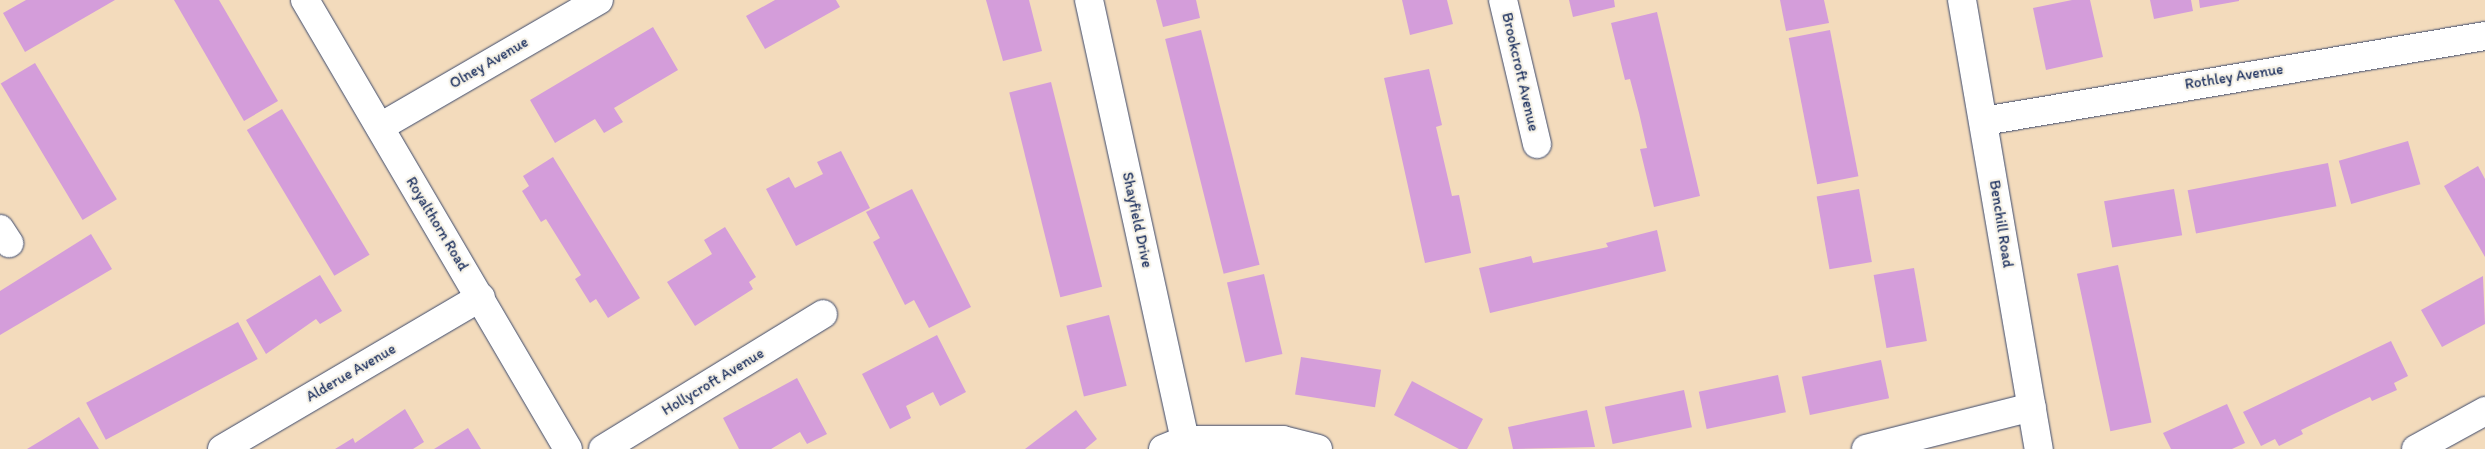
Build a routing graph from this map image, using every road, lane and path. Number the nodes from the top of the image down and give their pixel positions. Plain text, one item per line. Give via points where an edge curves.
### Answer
1 (304, 0) edge
2 (599, 0) edge
3 (1089, 0) edge
4 (1503, 0) edge
5 (1962, 0) edge
6 (2485, 36) edge
7 (1984, 121) junction
8 (380, 127) junction
9 (1537, 144) dead end
10 (481, 297) junction
11 (823, 314) dead end
12 (2032, 407) junction
13 (2485, 411) edge
14 (1174, 444) edge
15 (222, 449) edge
16 (568, 449) edge
17 (603, 449) edge
18 (1318, 449) edge
19 (1866, 449) edge
20 (2039, 449) edge
21 (2416, 449) edge

1 - 8 street, Royalthorn Road
2 - 8 street, Olney Avenue
3 - 14 street, Shayfield Drive
4 - 9 street, Brookcroft Avenue
5 - 7 street, Benchill Road
6 - 7 street, Rothley Avenue
7 - 12 street, Benchill Road
8 - 10 street, Royalthorn Road
10 - 15 street, Alderue Avenue
10 - 16 street, Royalthorn Road
11 - 17 street, Hollycroft Avenue
12 - 19 street
12 - 20 street, Benchill Road
13 - 21 street
14 - 18 street, Shayfield Drive via 1283,440

